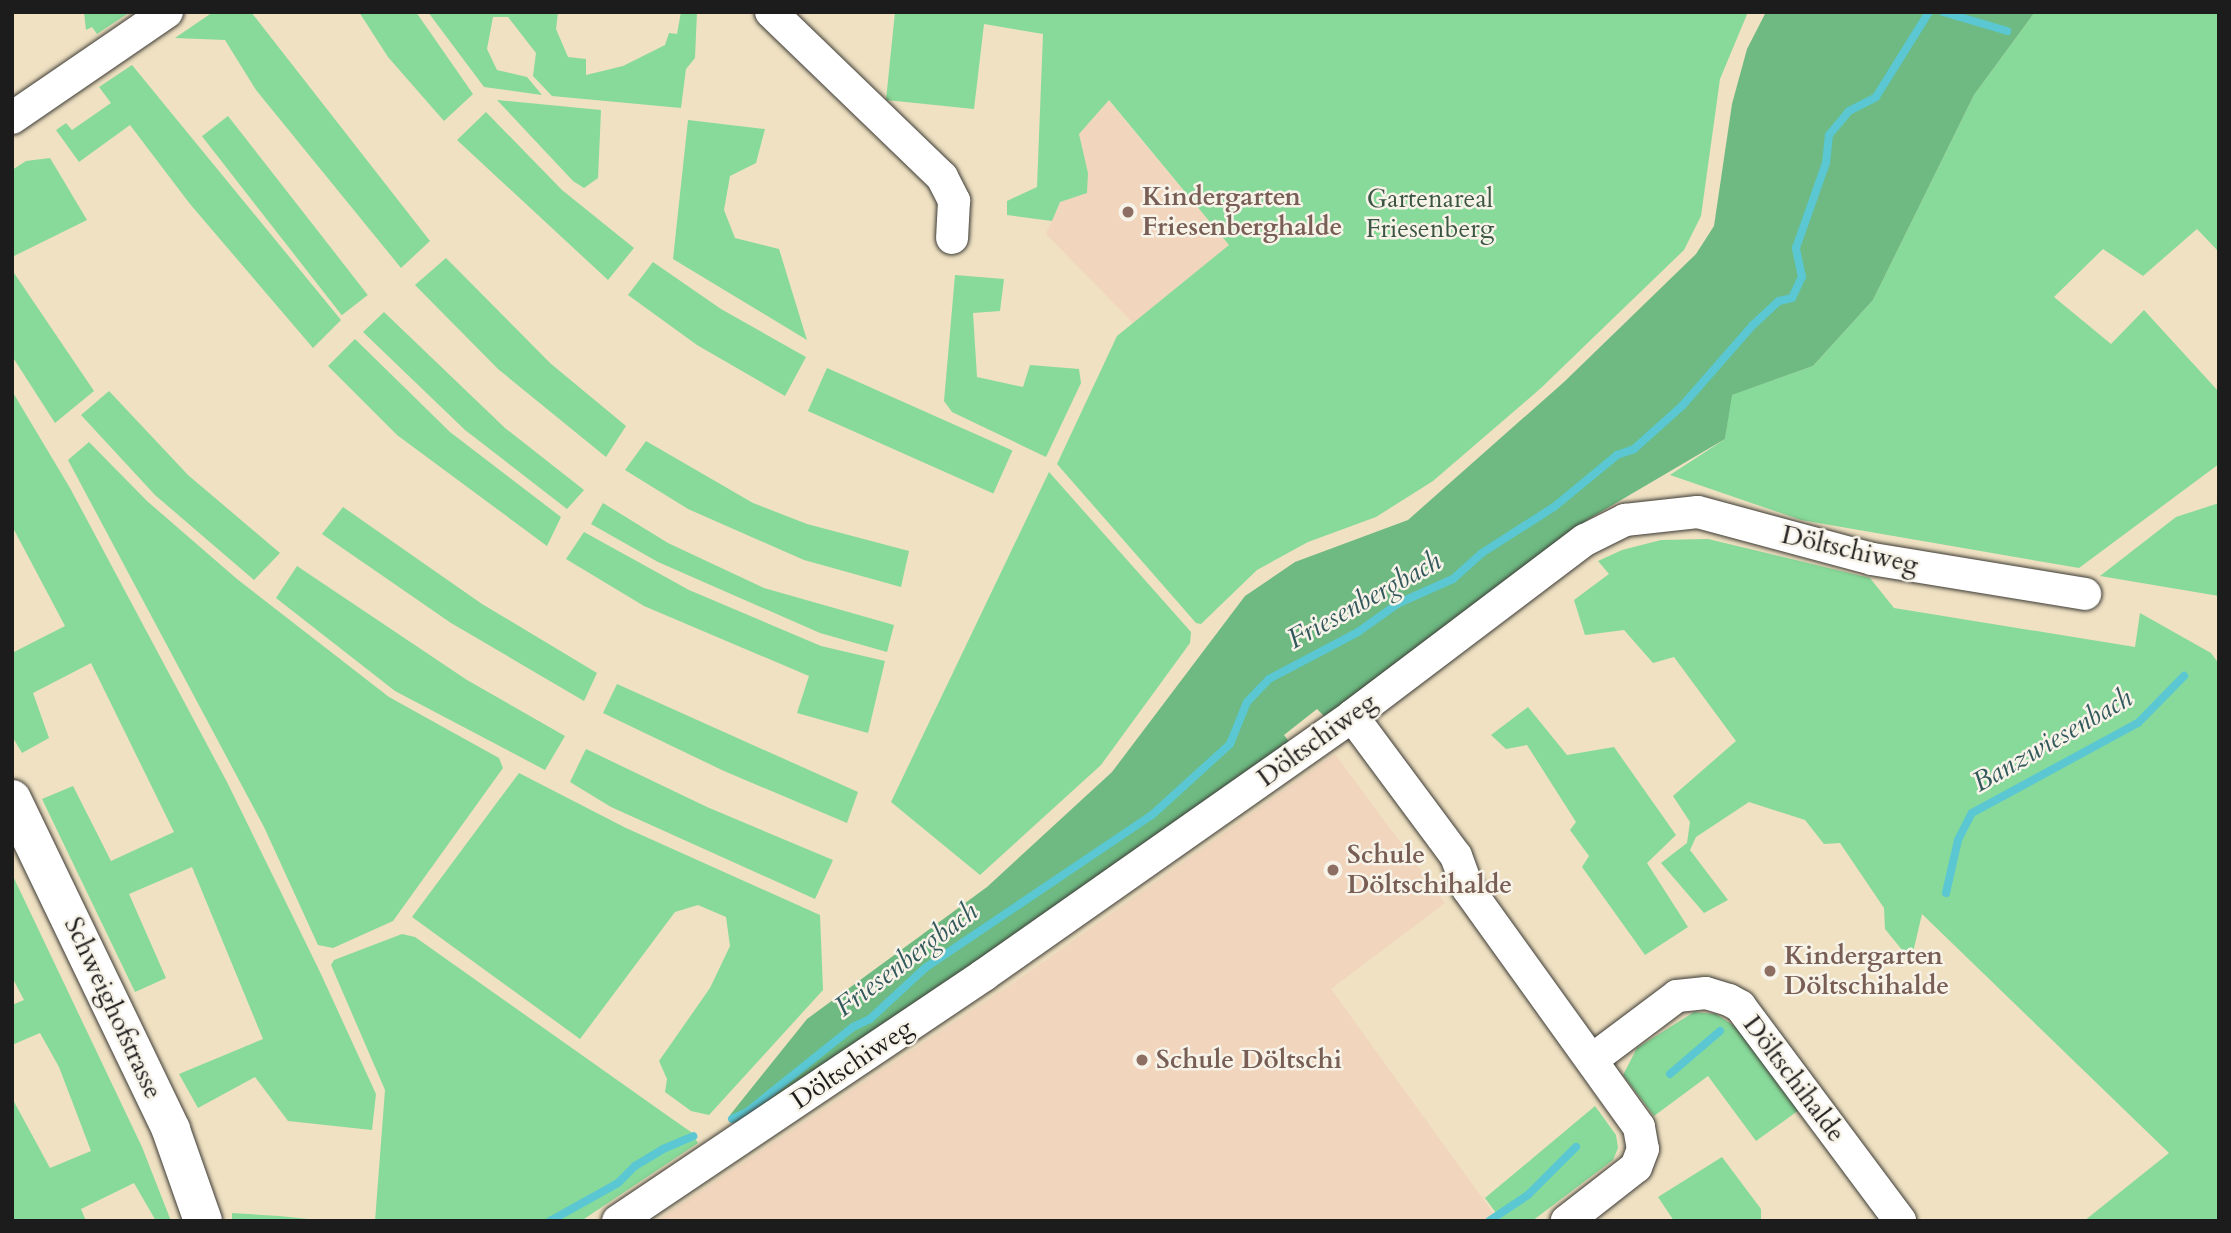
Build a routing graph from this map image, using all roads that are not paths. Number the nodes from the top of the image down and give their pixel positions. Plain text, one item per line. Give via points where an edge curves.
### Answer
1 (167, 12) edge
2 (771, 12) edge
3 (12, 118) edge
4 (952, 238) dead end
5 (2085, 594) dead end
6 (1352, 716) junction
7 (12, 799) edge
8 (1593, 1059) junction
9 (202, 1221) edge
10 (618, 1221) edge
11 (1567, 1221) edge
12 (1899, 1221) edge

1 - 3 street
2 - 4 street via 942,177 954,201
5 - 6 street, Döltschiweg via 1872,559 1698,512 1649,515 1625,520 1586,540
6 - 8 street via 1456,856 1468,889
6 - 10 street, Döltschiweg via 984,975
7 - 9 main road, Schweighofstrasse via 171,1130
8 - 11 street via 1639,1127 1643,1149 1629,1175
8 - 12 street, Döltschihalde via 1677,996 1706,993 1729,1000 1740,1006

